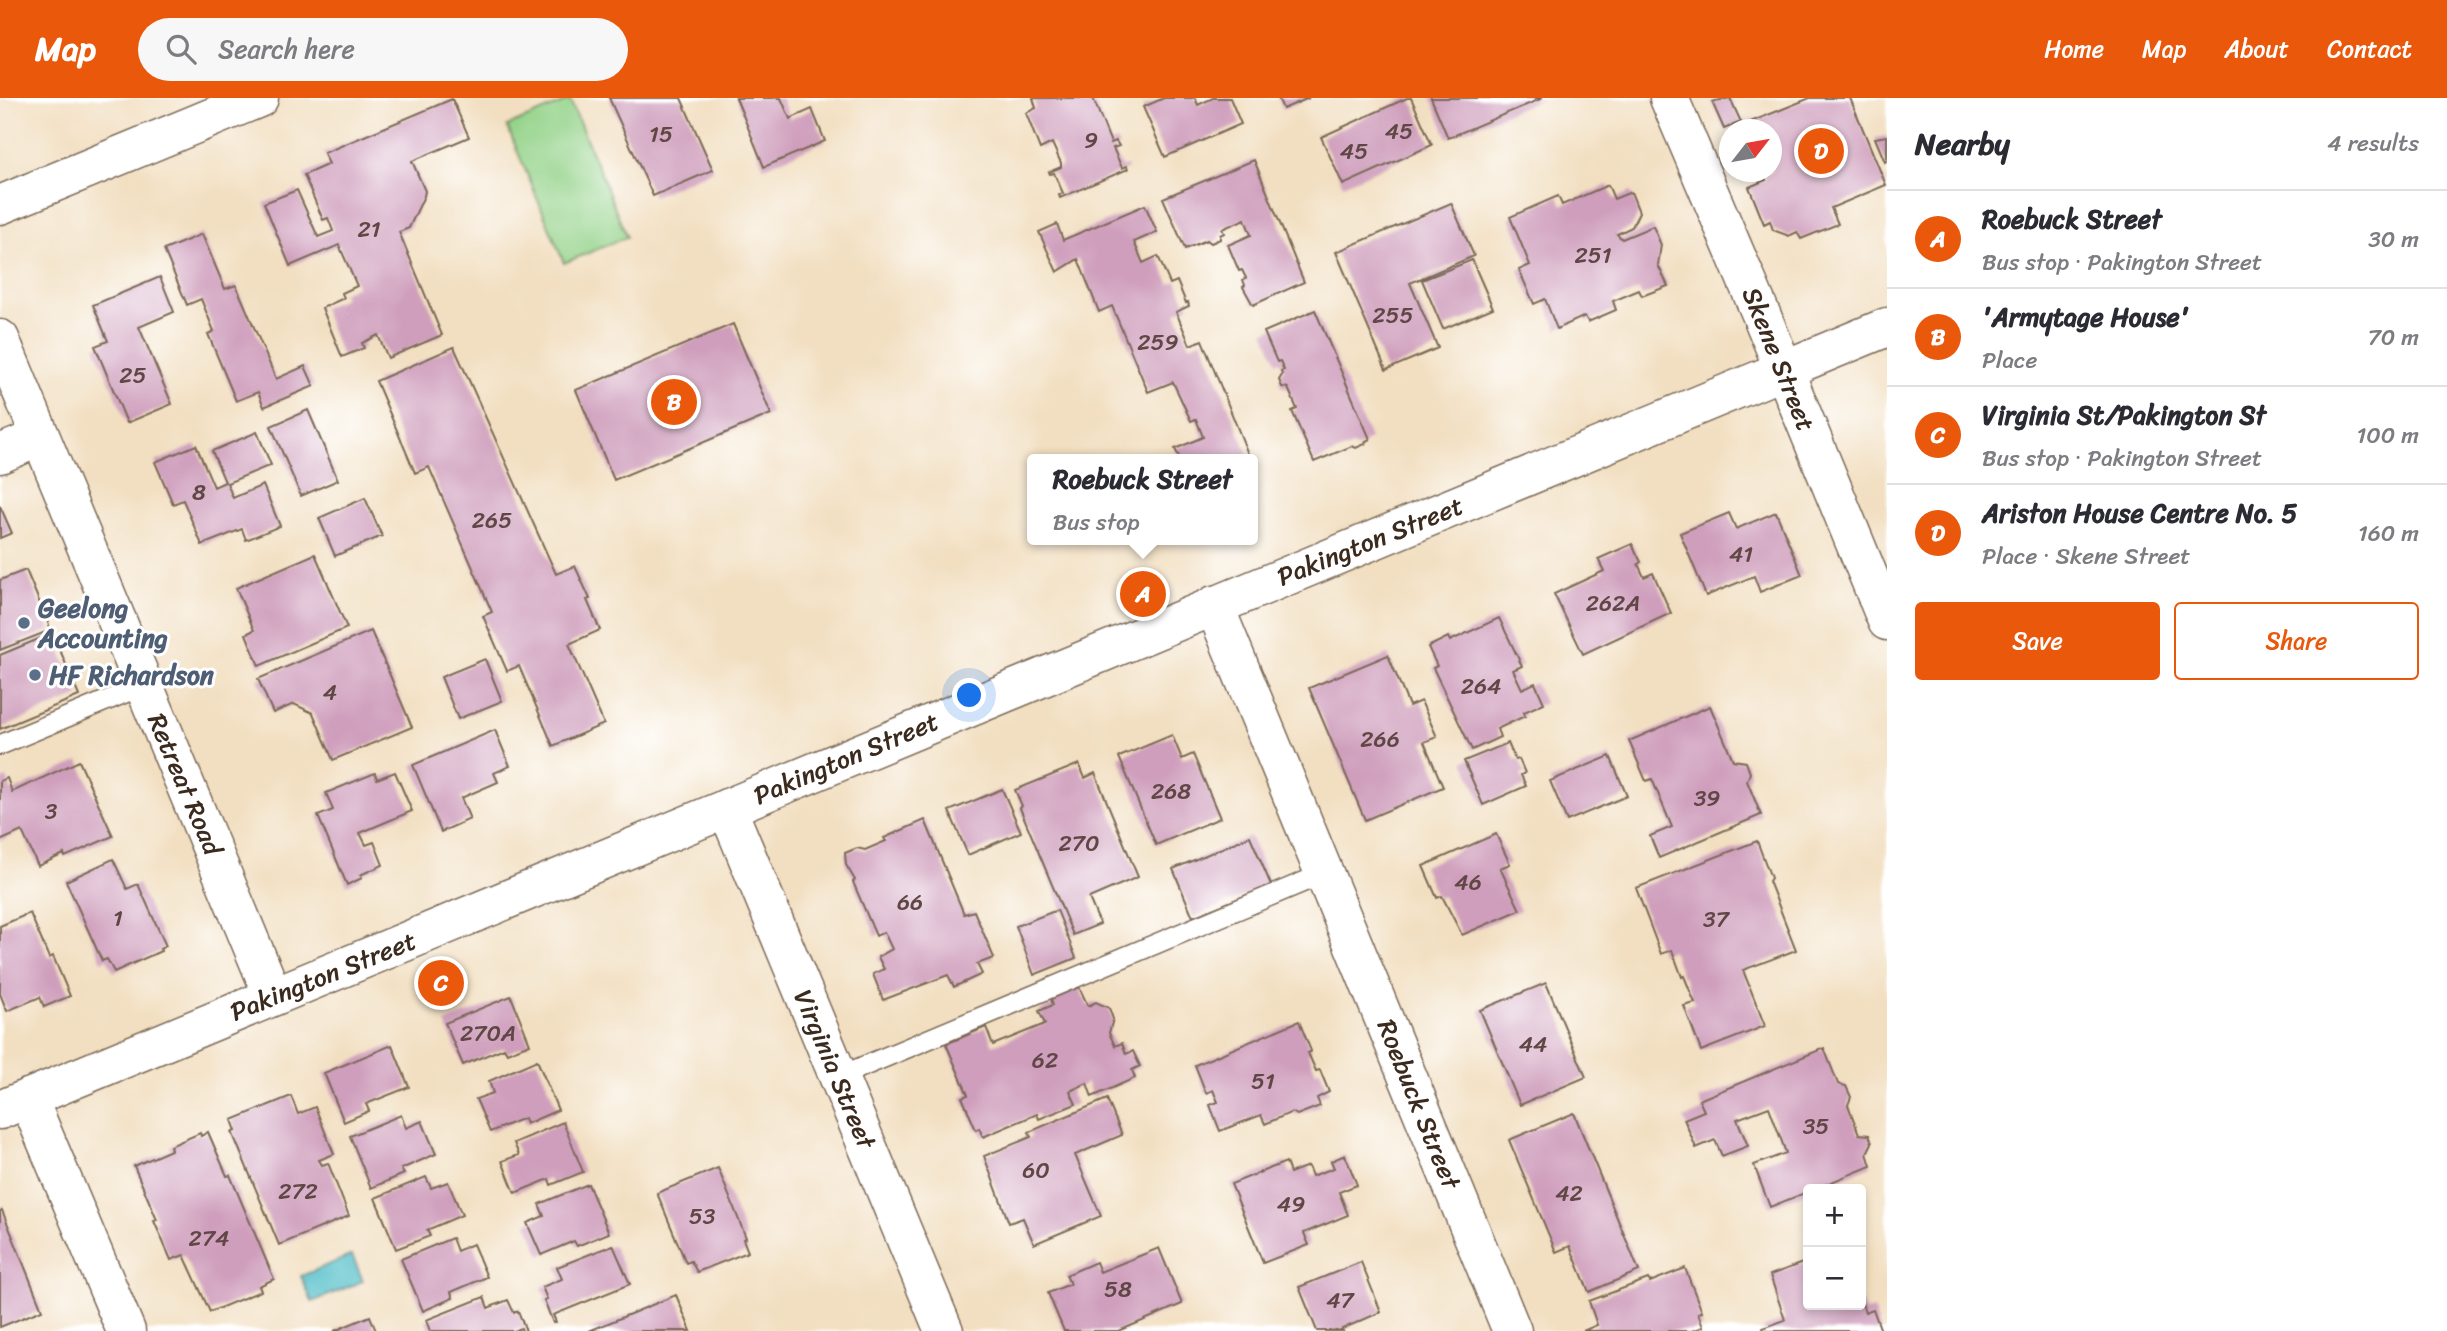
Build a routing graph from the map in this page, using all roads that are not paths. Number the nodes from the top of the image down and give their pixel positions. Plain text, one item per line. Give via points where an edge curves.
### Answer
1 (259, 98) edge
2 (1669, 98) edge
3 (0, 205) edge
4 (1887, 327) edge
5 (0, 340) edge
6 (1784, 372) junction
7 (40, 437) junction
8 (0, 454) edge
9 (1214, 605) junction
10 (1887, 621) edge
11 (144, 685) junction
12 (0, 745) edge
13 (727, 808) junction
14 (1325, 873) junction
15 (274, 996) junction
16 (838, 1077) junction
17 (14, 1104) edge
18 (126, 1331) edge
19 (944, 1331) edge
20 (1512, 1331) edge

1 - 3 street
2 - 6 street, Skene Street
4 - 6 street, Pakington Street
5 - 7 street, Retreat Road
6 - 9 street, Pakington Street
6 - 10 street, Skene Street
7 - 8 street
7 - 11 street, Retreat Road
9 - 13 street, Pakington Street
9 - 14 street, Roebuck Street
11 - 12 lane
11 - 15 street, Retreat Road
13 - 15 street, Pakington Street
13 - 16 street, Virginia Street
14 - 16 lane
14 - 20 street, Roebuck Street
15 - 17 street, Pakington Street
16 - 19 street, Virginia Street
17 - 18 street

